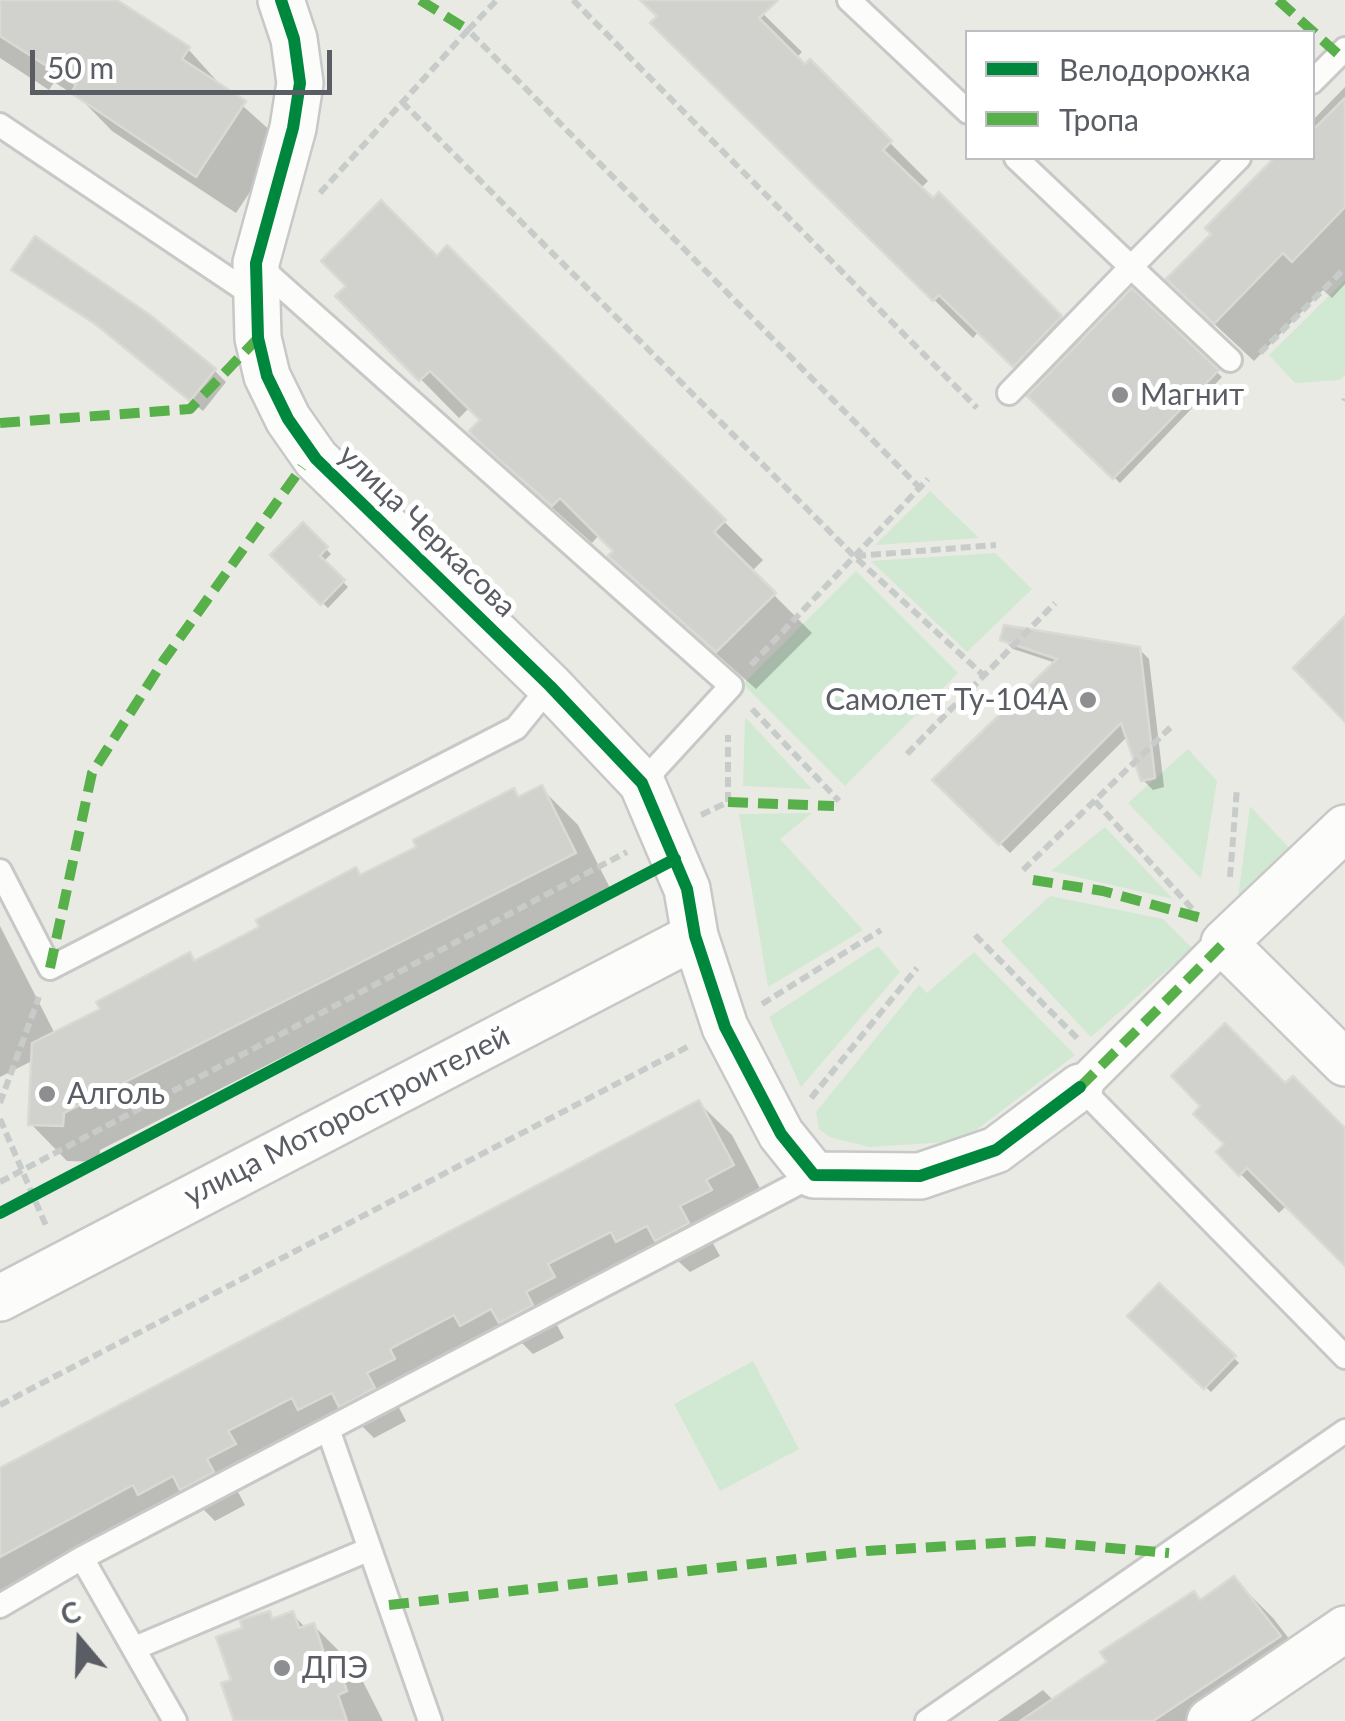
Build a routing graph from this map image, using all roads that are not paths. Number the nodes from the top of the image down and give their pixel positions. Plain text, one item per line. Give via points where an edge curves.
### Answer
1 (281, 0) edge
2 (849, 0) edge
3 (1345, 50) edge
4 (1315, 79) edge
5 (965, 109) edge
6 (0, 125) edge
7 (1018, 160) edge
8 (1237, 160) edge
9 (1131, 267) junction
10 (255, 280) junction
11 (1230, 360) dead end
12 (1010, 393) dead end
13 (550, 686) junction
14 (642, 783) junction
15 (1345, 828) edge
16 (0, 871) edge
17 (694, 936) junction
18 (1224, 943) junction
19 (1345, 1063) edge
20 (1092, 1075) junction
21 (814, 1174) junction
22 (0, 1298) edge
23 (1345, 1357) edge
24 (1345, 1430) edge
25 (329, 1432) junction
26 (370, 1548) junction
27 (82, 1558) junction
28 (0, 1606) edge
29 (1345, 1629) edge
30 (136, 1648) junction
31 (175, 1721) edge
32 (430, 1721) edge
33 (927, 1721) edge
34 (1210, 1721) edge

1 - 10 street, улица Черкасова via 300,84
2 - 5 lane
3 - 4 lane
6 - 10 lane
7 - 9 lane
8 - 9 lane
9 - 11 lane
9 - 12 lane
10 - 13 street, улица Черкасова via 267,376 316,459
10 - 14 lane via 731,686
13 - 14 street, улица Черкасова
13 - 16 lane via 516,728 50,968
14 - 17 street, улица Черкасова via 687,889
15 - 18 street
17 - 21 street, улица Черкасова via 725,1027 781,1134
17 - 22 street, улица Моторостроителей
18 - 19 street
18 - 20 street
20 - 21 street via 996,1150 920,1176
20 - 23 lane
21 - 25 lane
24 - 33 lane
25 - 26 lane
25 - 27 lane
26 - 30 lane
26 - 32 lane
27 - 28 lane
27 - 30 lane
29 - 34 street
30 - 31 lane

